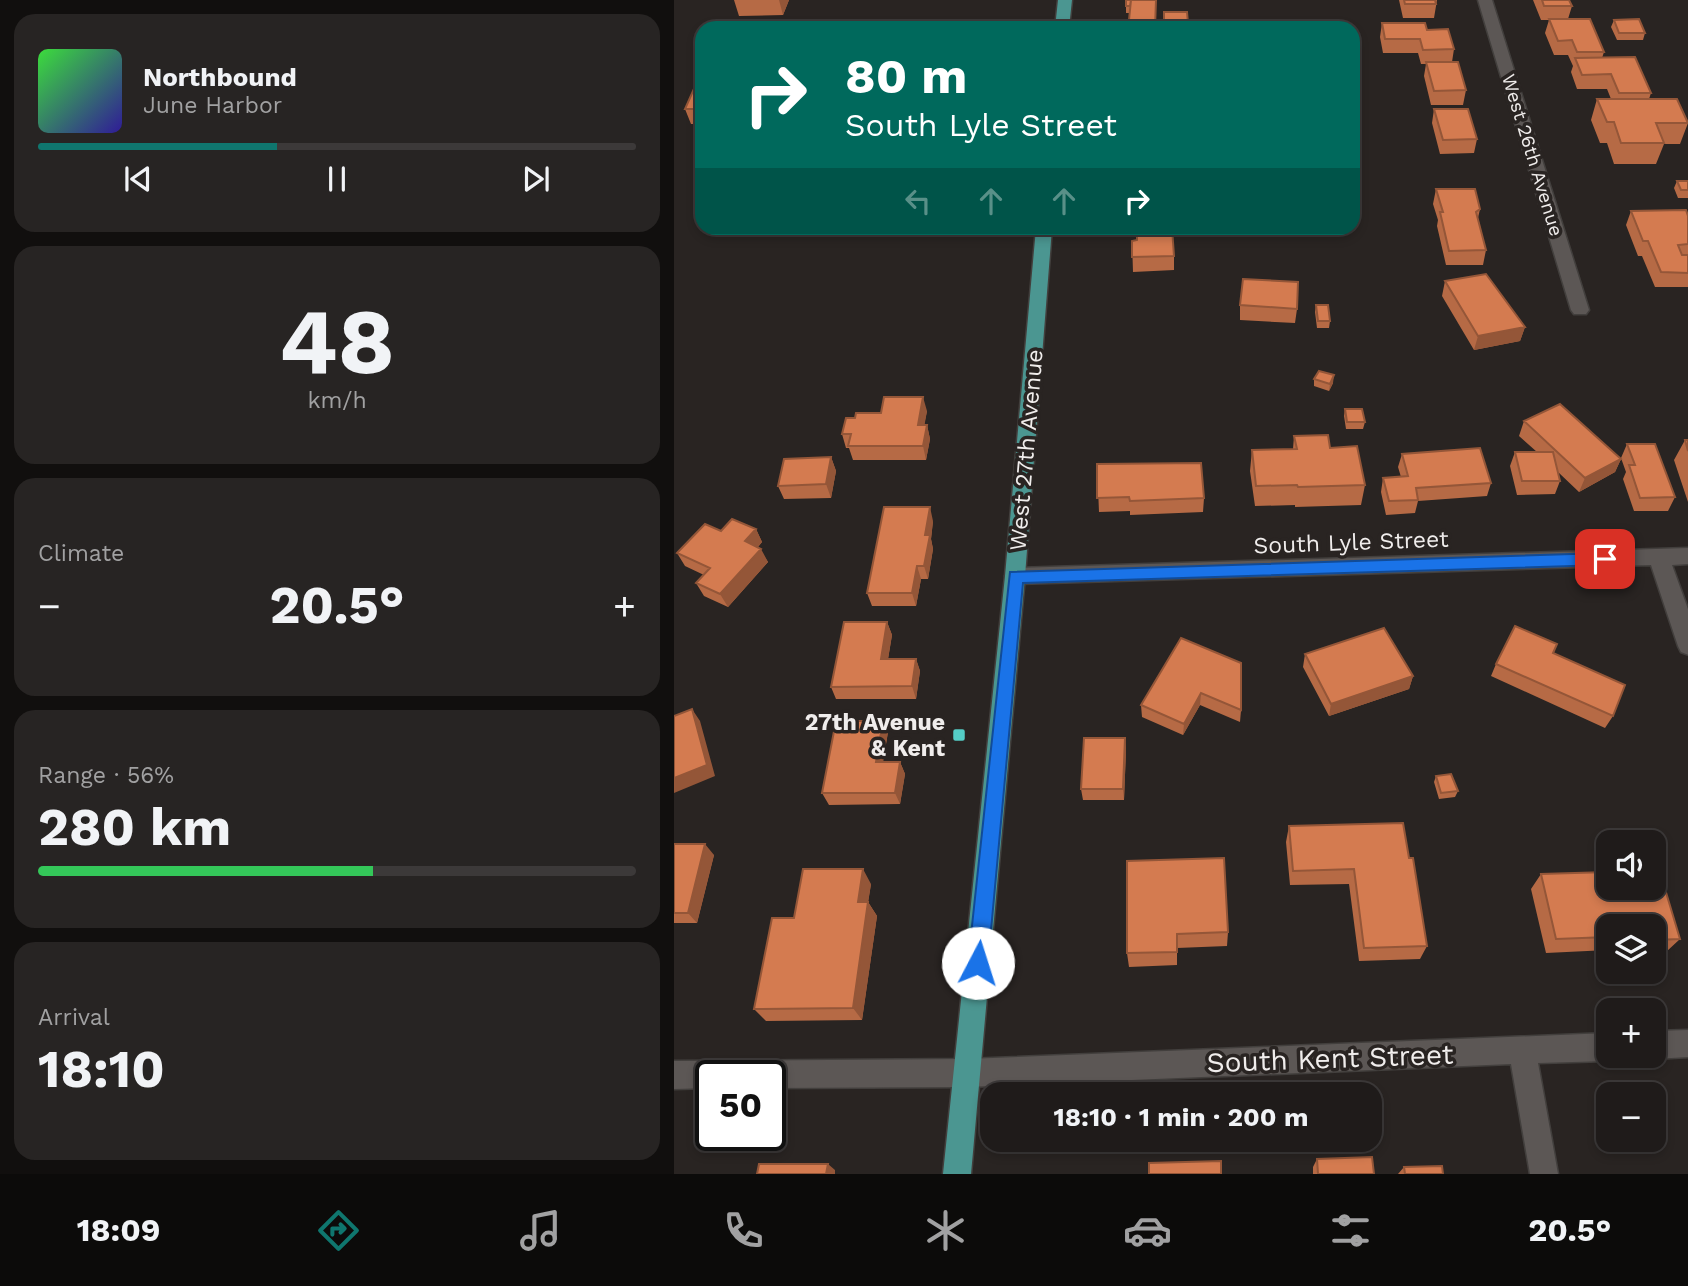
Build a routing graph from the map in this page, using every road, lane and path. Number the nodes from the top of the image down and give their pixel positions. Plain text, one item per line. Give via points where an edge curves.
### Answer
1 (1065, 0) edge
2 (1485, 0) edge
3 (1063, 21) edge
4 (1043, 235) edge
5 (1580, 310) dead end
6 (1688, 556) edge
7 (1659, 557) junction
8 (1015, 576) junction
9 (1688, 646) edge
10 (1688, 1043) edge
11 (1666, 1044) edge
12 (1596, 1047) edge
13 (1522, 1050) junction
14 (967, 1073) junction
15 (674, 1075) edge
16 (957, 1174) edge
17 (1544, 1174) edge

1 - 3 main road
2 - 5 street, West 26th Avenue
4 - 8 main road, West 27th Avenue
6 - 7 street, South Lyle Street
7 - 8 street, South Lyle Street
7 - 9 street
8 - 14 main road, West 27th Avenue
10 - 11 street
12 - 13 street, South Kent Street
13 - 14 street, South Kent Street
13 - 17 street
14 - 15 street, South Kent Street
14 - 16 main road, West 27th Avenue

